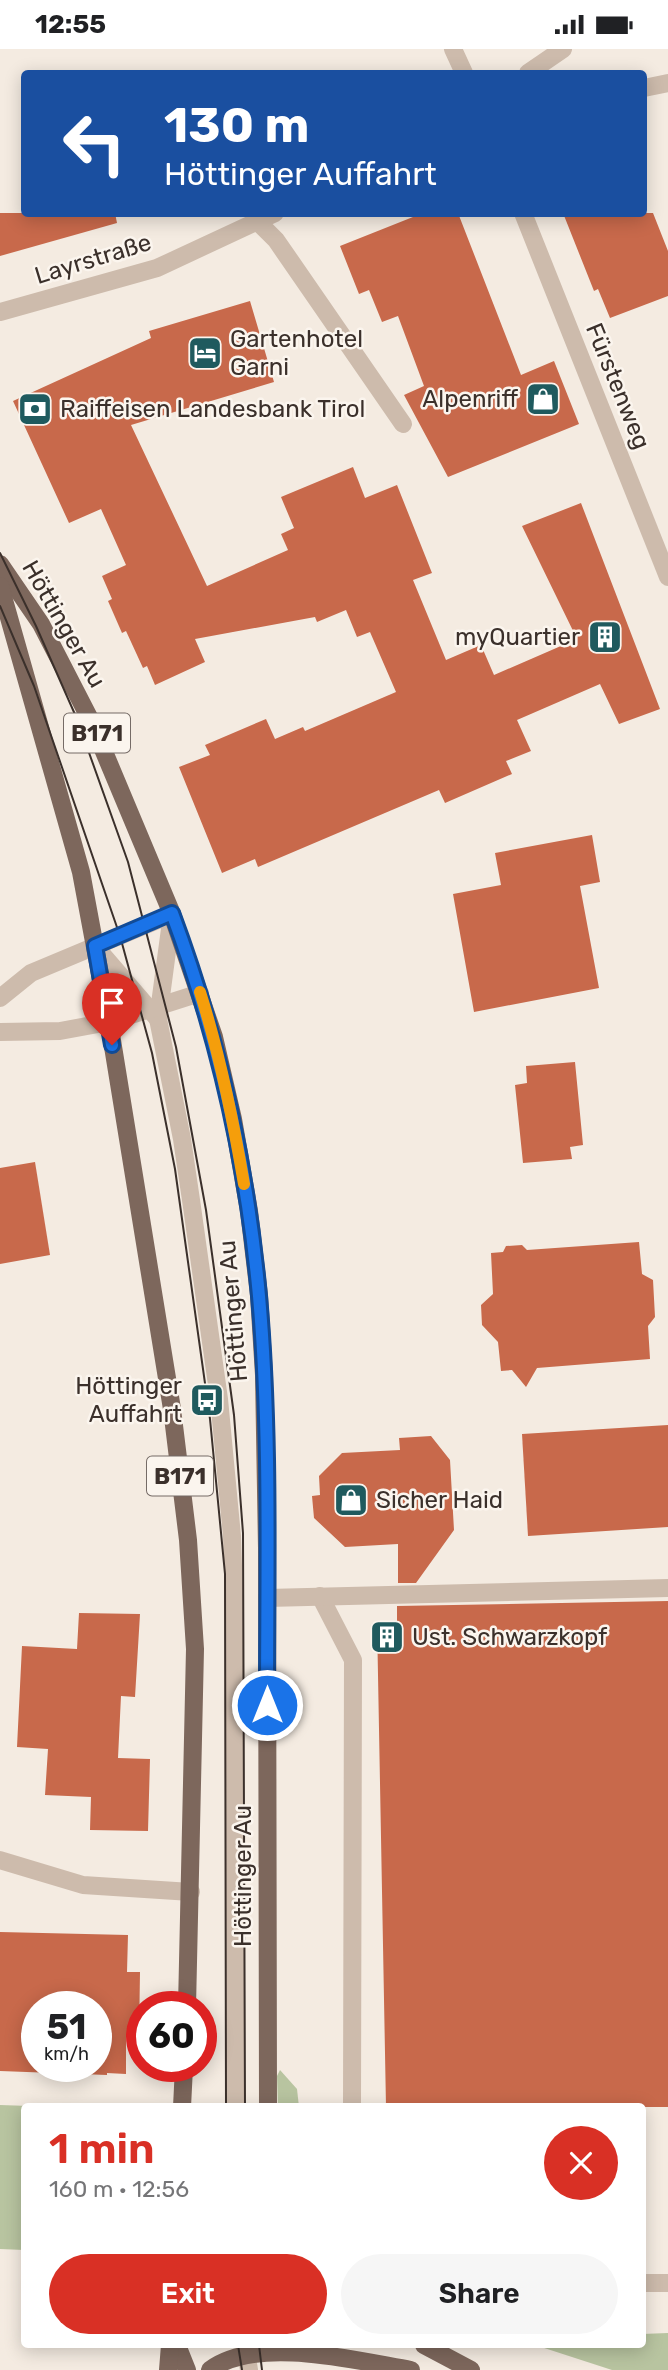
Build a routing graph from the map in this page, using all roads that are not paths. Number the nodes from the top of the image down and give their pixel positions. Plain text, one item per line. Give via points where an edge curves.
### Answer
1 (453, 49) edge
2 (563, 49) edge
3 (463, 70) edge
4 (532, 70) edge
5 (668, 83) edge
6 (647, 87) edge
7 (267, 217) edge
8 (525, 217) edge
9 (258, 222) junction
10 (0, 312) edge
11 (403, 424) dead end
12 (0, 564) edge
13 (668, 577) edge
14 (0, 586) edge
15 (172, 913) junction
16 (95, 946) junction
17 (200, 993) junction
18 (0, 998) edge
19 (156, 1011) junction
20 (109, 1023) junction
21 (0, 1032) edge
22 (668, 1587) edge
23 (320, 1596) junction
24 (267, 1598) junction
25 (0, 1860) edge
26 (191, 1892) junction
27 (188, 1991) edge
28 (183, 2082) edge
29 (182, 2103) edge
30 (235, 2103) edge
31 (268, 2103) edge
32 (352, 2103) edge
33 (646, 2283) edge
34 (668, 2283) edge
35 (170, 2348) edge
36 (178, 2348) edge
37 (430, 2348) edge
38 (246, 2357) edge
39 (169, 2370) edge
40 (187, 2370) edge
41 (210, 2370) edge
42 (411, 2370) edge
43 (471, 2370) edge

1 - 3 street
2 - 4 street
5 - 6 street
7 - 9 street, Layrstraße
8 - 13 street, Fürstenweg
9 - 10 street, Layrstraße via 157,268
9 - 11 street via 276,240
12 - 15 main road, Höttinger Au / B171 via 41,624 92,723
14 - 16 main road, Höttinger Au / B171 via 81,872
15 - 16 street
15 - 17 main road, Höttinger Au / B171
15 - 19 street
16 - 18 street via 31,973
16 - 19 street
16 - 20 main road, Höttinger Au / B171
17 - 19 street
17 - 24 main road, Höttinger Au / B171 via 233,1119 259,1295
19 - 20 street
19 - 30 street via 184,1151 230,1500 235,1625
20 - 21 street via 60,1031
20 - 26 main road, Höttinger Au / B171 via 172,1409 188,1540 195,1689
22 - 23 street
23 - 24 street
23 - 32 street via 353,1660
24 - 31 main road, Höttinger Au / B171
25 - 26 street via 83,1885
26 - 27 main road, Höttinger Au / B171
28 - 29 main road
33 - 34 street
35 - 39 main road
36 - 40 main road
37 - 43 main road
38 - 41 main road
38 - 42 main road via 300,2353

